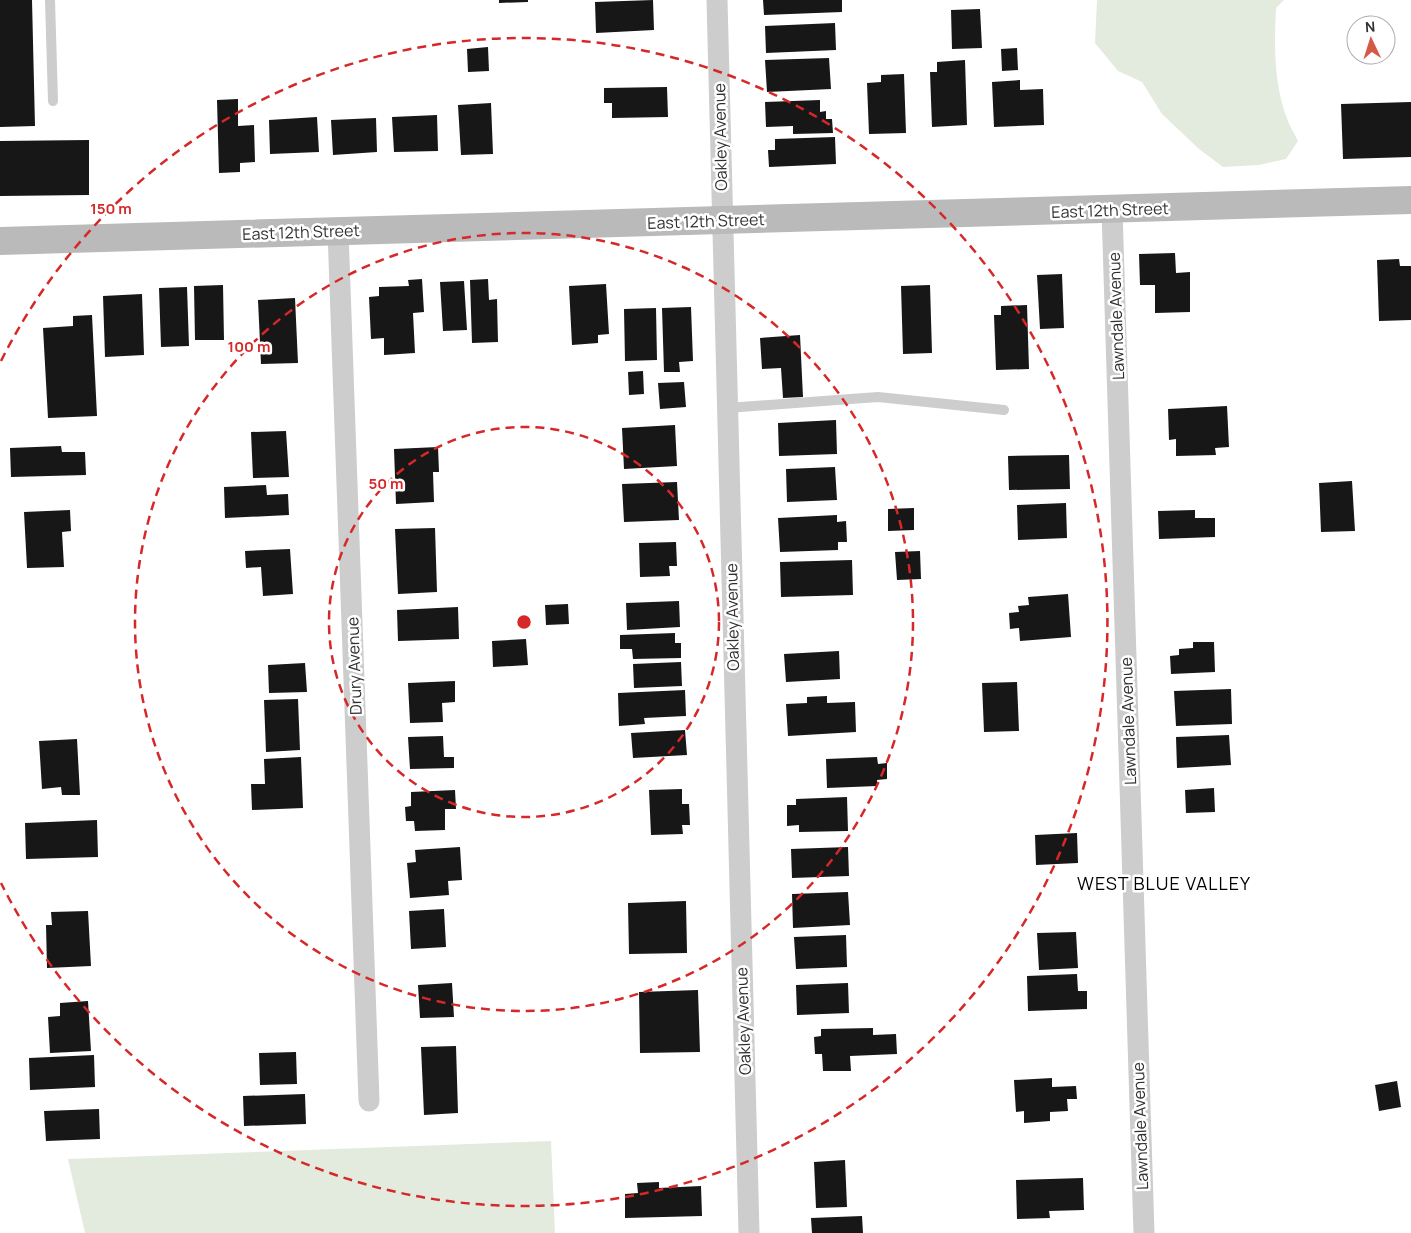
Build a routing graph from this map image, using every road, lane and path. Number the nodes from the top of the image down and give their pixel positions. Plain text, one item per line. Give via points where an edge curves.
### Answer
1 (50, 0) edge
2 (717, 0) edge
3 (53, 101) dead end
4 (1411, 200) edge
5 (1112, 210) junction
6 (722, 220) junction
7 (338, 231) junction
8 (0, 241) edge
9 (727, 408) junction
10 (1004, 410) dead end
11 (369, 1100) dead end
12 (749, 1233) edge
13 (1144, 1233) edge

1 - 3 lane
2 - 6 street, Oakley Avenue
4 - 5 street, East 12th Street
5 - 6 street, East 12th Street
5 - 13 street, Lawndale Avenue
6 - 7 street, East 12th Street
6 - 9 street, Oakley Avenue
7 - 8 street, East 12th Street
7 - 11 street, Drury Avenue
9 - 10 lane via 878,397
9 - 12 street, Oakley Avenue

